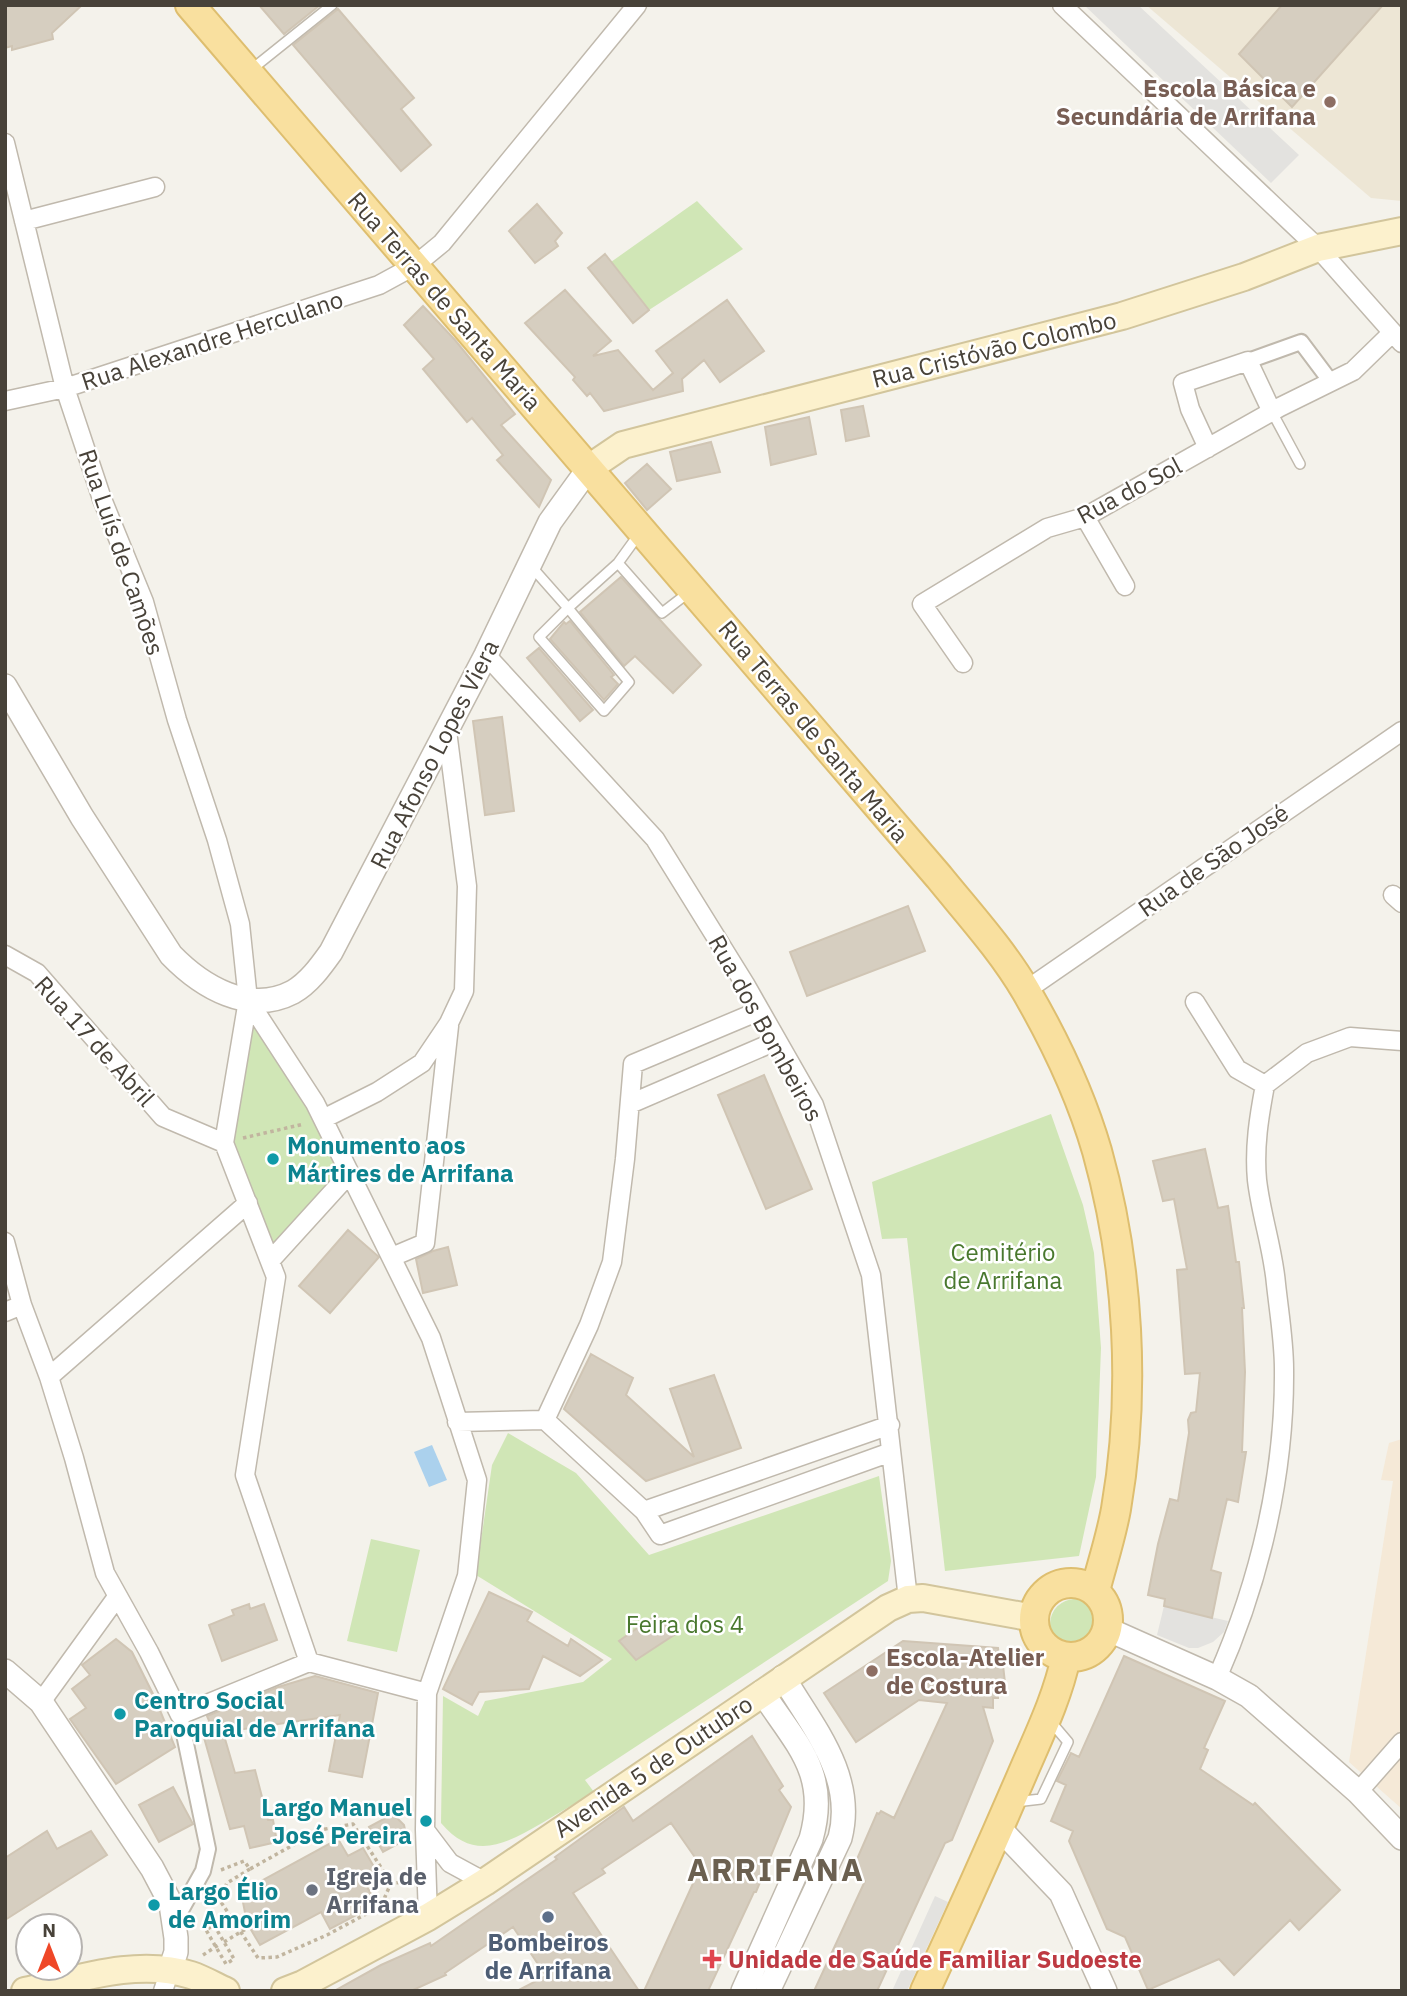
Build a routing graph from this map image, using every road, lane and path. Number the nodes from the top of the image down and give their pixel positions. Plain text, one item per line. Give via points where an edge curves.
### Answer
1 (190, 5) edge
2 (332, 5) edge
3 (637, 5) edge
4 (1062, 5) edge
5 (248, 72) junction
6 (5, 143) edge
7 (155, 187) dead end
8 (24, 221) junction
9 (1402, 231) edge
10 (1318, 248) junction
11 (414, 266) junction
12 (1397, 338) edge
13 (1248, 361) junction
14 (1332, 382) junction
15 (65, 388) junction
16 (5, 401) edge
17 (1272, 412) junction
18 (1208, 448) junction
19 (1300, 464) dead end
20 (589, 468) junction
21 (1085, 517) junction
22 (642, 530) junction
23 (618, 563) junction
24 (530, 565) junction
25 (1125, 586) dead end
26 (693, 589) junction
27 (568, 608) junction
28 (486, 655) junction
29 (963, 663) dead end
30 (5, 686) edge
31 (447, 731) junction
32 (1402, 731) edge
33 (5, 955) edge
34 (1026, 991) junction
35 (248, 1000) junction
36 (1195, 1002) dead end
37 (759, 1011) junction
38 (449, 1023) junction
39 (776, 1041) junction
40 (1402, 1041) edge
41 (1265, 1085) junction
42 (630, 1104) junction
43 (323, 1119) junction
44 (224, 1143) junction
45 (350, 1173) junction
46 (248, 1203) junction
47 (5, 1242) edge
48 (399, 1254) dead end
49 (270, 1261) junction
50 (14, 1308) edge
51 (49, 1377) junction
52 (545, 1420) junction
53 (457, 1422) junction
54 (890, 1425) junction
55 (891, 1452) junction
56 (736, 1479) junction
57 (746, 1504) junction
58 (644, 1511) junction
59 (1095, 1591) junction
60 (117, 1597) junction
61 (908, 1599) junction
62 (1034, 1618) junction
63 (1107, 1629) junction
64 (1066, 1657) junction
65 (309, 1662) junction
66 (5, 1671) edge
67 (1217, 1678) junction
68 (772, 1685) junction
69 (427, 1693) junction
70 (41, 1702) junction
71 (180, 1715) junction
72 (1402, 1742) edge
73 (1358, 1792) junction
74 (999, 1828) junction
75 (425, 1830) junction
76 (1402, 1838) edge
77 (250, 1869) junction
78 (221, 1870) dead end
79 (427, 1880) junction
80 (485, 1882) junction
81 (391, 1883) junction
82 (428, 1917) junction
83 (174, 1921) junction
84 (249, 1927) dead end
85 (241, 1932) junction
86 (220, 1944) junction
87 (201, 1956) dead end
88 (166, 1980) edge
89 (25, 1991) edge
90 (226, 1991) edge
91 (285, 1991) edge
92 (743, 1991) edge
93 (768, 1991) edge
94 (925, 1991) edge
95 (1105, 1991) edge

1 - 5 main road, Rua Terras de Santa Maria
2 - 5 lane
3 - 11 street, Rua Alexandre Herculano via 442,243
4 - 10 street
5 - 11 main road, Rua Terras de Santa Maria
6 - 8 street, Rua Luís de Camões
7 - 8 street
8 - 15 street, Rua Luís de Camões
9 - 10 main road, Rua Cristóvão Colombo
10 - 12 street
10 - 20 main road, Rua Cristóvão Colombo via 1122,316 623,445
11 - 15 street, Rua Alexandre Herculano via 379,285
11 - 20 main road, Rua Terras de Santa Maria
12 - 14 street, Rua do Sol
13 - 14 street via 1301,342
13 - 17 street
13 - 18 street via 1183,383
14 - 17 street, Rua do Sol
15 - 16 street, Rua Alexandre Herculano
15 - 35 street, Rua Luís de Camões via 102,499 144,602 217,840 240,924
17 - 18 street, Rua do Sol
17 - 19 lane
18 - 21 street, Rua do Sol
20 - 22 main road, Rua Terras de Santa Maria
20 - 24 street, Rua Afonso Lopes Viera via 550,522
21 - 25 street
21 - 29 street, Rua do Sol via 1047,528 922,604
22 - 23 lane
22 - 26 main road, Rua Terras de Santa Maria
23 - 26 lane via 662,613
23 - 27 lane
24 - 27 lane
24 - 28 street, Rua Afonso Lopes Viera
26 - 34 main road, Rua Terras de Santa Maria via 939,877
27 - 27 lane via 629,682 604,711 538,638
28 - 31 street, Rua Afonso Lopes Viera
28 - 37 street, Rua dos Bombeiros via 655,839
30 - 35 street via 171,955 208,987
31 - 35 street, Rua Afonso Lopes Viera via 331,952 295,991 271,1001
31 - 38 street via 467,886 464,991
32 - 34 street, Rua de São José
33 - 44 street, Rua 17 de Abril via 37,973 163,1117
34 - 59 main road, Rua Terras de Santa Maria via 1071,1078 1097,1150 1121,1278 1126,1346 1123,1460 1116,1511
35 - 43 street
35 - 44 street
36 - 41 street via 1237,1069
37 - 39 street, Rua dos Bombeiros
37 - 42 street via 633,1064
38 - 43 street via 422,1063
38 - 48 street via 425,1243
39 - 42 street
39 - 54 street, Rua dos Bombeiros via 814,1105 871,1275
40 - 41 street via 1350,1037 1307,1053
41 - 67 street via 1256,1134 1257,1180 1276,1276 1284,1367 1282,1435 1270,1513 1235,1638
42 - 52 street via 612,1262
43 - 44 path
43 - 45 street
44 - 46 street
45 - 49 street
45 - 53 street via 431,1338
46 - 49 street
46 - 51 street
47 - 50 street
49 - 65 street via 276,1277 245,1475
50 - 51 street
51 - 60 street via 105,1573
52 - 53 street
52 - 58 street
53 - 69 street via 477,1480 467,1576
54 - 55 street, Rua dos Bombeiros
54 - 56 street
55 - 57 street
55 - 61 street, Rua dos Bombeiros
56 - 57 street
56 - 58 street
57 - 58 street via 660,1535
59 - 62 main road via 1062,1584 1051,1589
59 - 63 main road via 1107,1609
60 - 70 street
60 - 71 street
61 - 62 main road
61 - 68 main road, Avenida 5 de Outubro
62 - 64 main road via 1039,1639
63 - 64 main road via 1104,1639 1088,1654
63 - 67 street
64 - 74 main road via 1061,1682
65 - 69 street
65 - 71 street
66 - 70 street
67 - 73 street via 1249,1696
68 - 80 main road, Avenida 5 de Outubro
68 - 92 street via 813,1771 818,1802 811,1839
68 - 93 street via 835,1763 844,1821
69 - 75 street
70 - 83 street via 152,1868 171,1903
71 - 83 street via 208,1849 203,1871
72 - 73 street
73 - 76 street
74 - 94 main road
74 - 95 street via 1061,1893
75 - 79 street
75 - 80 street via 450,1863
77 - 78 path via 244,1861
77 - 81 path via 320,1830 353,1824
77 - 85 path via 228,1883 219,1899
79 - 81 path
79 - 82 street
80 - 82 main road, Avenida 5 de Outubro
81 - 85 path via 381,1906 277,1957 258,1958
82 - 91 main road, Avenida 5 de Outubro
83 - 88 street via 176,1952
84 - 85 path
85 - 86 path
86 - 86 path via 206,1930 214,1926
86 - 86 path via 234,1959 226,1964
86 - 87 path
88 - 89 main road via 145,1968
88 - 90 main road via 193,1975

